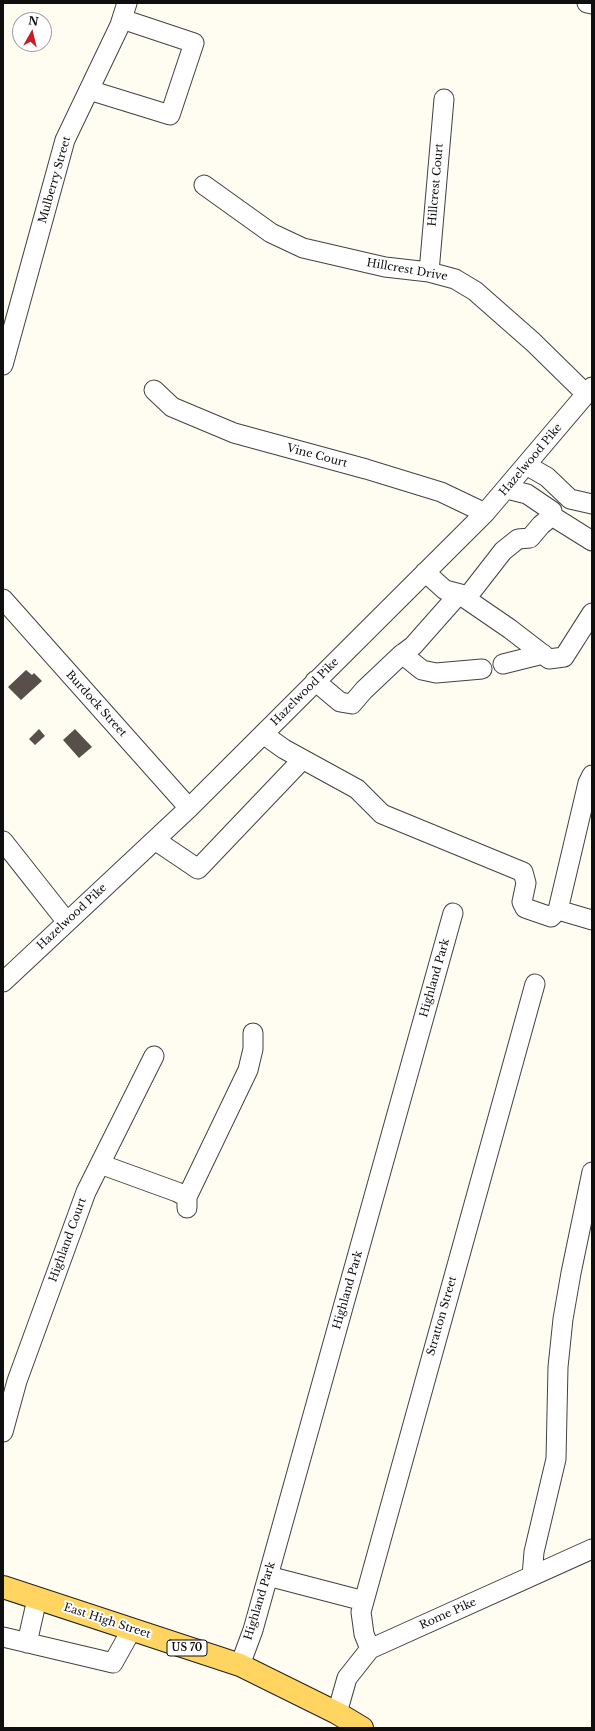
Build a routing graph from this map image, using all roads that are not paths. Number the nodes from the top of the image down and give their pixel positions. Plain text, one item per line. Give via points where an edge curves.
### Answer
1 (587, 3) edge
2 (592, 4) edge
3 (124, 11) edge
4 (89, 90) junction
5 (444, 99) dead end
6 (204, 185) dead end
7 (429, 272) junction
8 (3, 365) edge
9 (154, 390) dead end
10 (589, 390) edge
11 (526, 465) junction
12 (507, 489) junction
13 (592, 504) edge
14 (485, 513) junction
15 (552, 516) junction
16 (592, 541) edge
17 (425, 572) junction
18 (459, 594) junction
19 (3, 599) edge
20 (592, 613) edge
21 (402, 654) junction
22 (543, 654) junction
23 (502, 664) dead end
24 (482, 669) dead end
25 (315, 682) junction
26 (263, 734) junction
27 (300, 758) junction
28 (592, 775) edge
29 (189, 808) junction
30 (155, 840) junction
31 (3, 841) edge
32 (558, 910) junction
33 (453, 913) dead end
34 (592, 920) edge
35 (67, 922) junction
36 (3, 982) edge
37 (535, 984) dead end
38 (253, 1033) dead end
39 (154, 1056) dead end
40 (100, 1164) junction
41 (592, 1172) edge
42 (3, 1432) edge
43 (592, 1549) edge
44 (268, 1576) junction
45 (532, 1576) junction
46 (3, 1588) edge
47 (37, 1599) junction
48 (364, 1601) junction
49 (132, 1629) junction
50 (3, 1637) edge
51 (27, 1643) junction
52 (370, 1649) junction
53 (240, 1665) junction
54 (350, 1722) edge

1 - 2 street
3 - 4 street, Mulberry Street
3 - 4 street via 194,43 170,115
4 - 8 street, Mulberry Street via 65,140
5 - 7 street, Hillcrest Court
6 - 7 street, Hillcrest Drive via 271,233 303,248 385,267
7 - 10 street, Hillcrest Drive via 455,279 475,291
9 - 14 street, Vine Court via 172,407 234,433 441,492
10 - 11 street, Hazelwood Pike
11 - 12 street, Hazelwood Pike
11 - 13 street via 547,477 570,498
12 - 14 street, Hazelwood Pike
12 - 15 street via 527,494 552,511
14 - 17 street, Hazelwood Pike
15 - 16 street
15 - 18 street via 530,538 518,539 503,551 468,596
17 - 18 street via 445,590
17 - 25 street, Hazelwood Pike
18 - 21 street via 413,646
18 - 22 street
19 - 29 street, Burdock Street
20 - 22 street via 564,657 549,659
21 - 24 street via 422,670 436,673
21 - 25 street via 352,704 340,702
22 - 23 street
25 - 26 street, Hazelwood Pike
26 - 27 street
26 - 29 street, Hazelwood Pike
27 - 30 street via 300,762 198,869
27 - 32 street via 357,789 382,814 523,872 526,883 522,902 525,908 551,916
28 - 32 street
29 - 30 street, Hazelwood Pike
30 - 35 street, Hazelwood Pike
31 - 35 street
32 - 34 street
33 - 44 street, Highland Park
35 - 36 street, Hazelwood Pike
37 - 48 street, Stratton Street
38 - 40 street via 253,1049 248,1070 187,1202 177,1192
39 - 40 street, Highland Court
40 - 42 street, Highland Court via 86,1192 17,1382
41 - 45 street via 563,1319 558,1375 556,1459 534,1552
43 - 45 street, Rome Pike
44 - 48 street
44 - 53 street, Highland Park
45 - 52 street, Rome Pike
46 - 47 main road, East High Street / US 70
47 - 49 main road, East High Street / US 70
47 - 51 street
48 - 52 street, Stratton Street via 360,1612
49 - 51 street via 113,1663
49 - 53 main road, East High Street / US 70
50 - 51 street
52 - 54 street, Rome Pike via 347,1678
53 - 54 main road, East High Street / US 70

